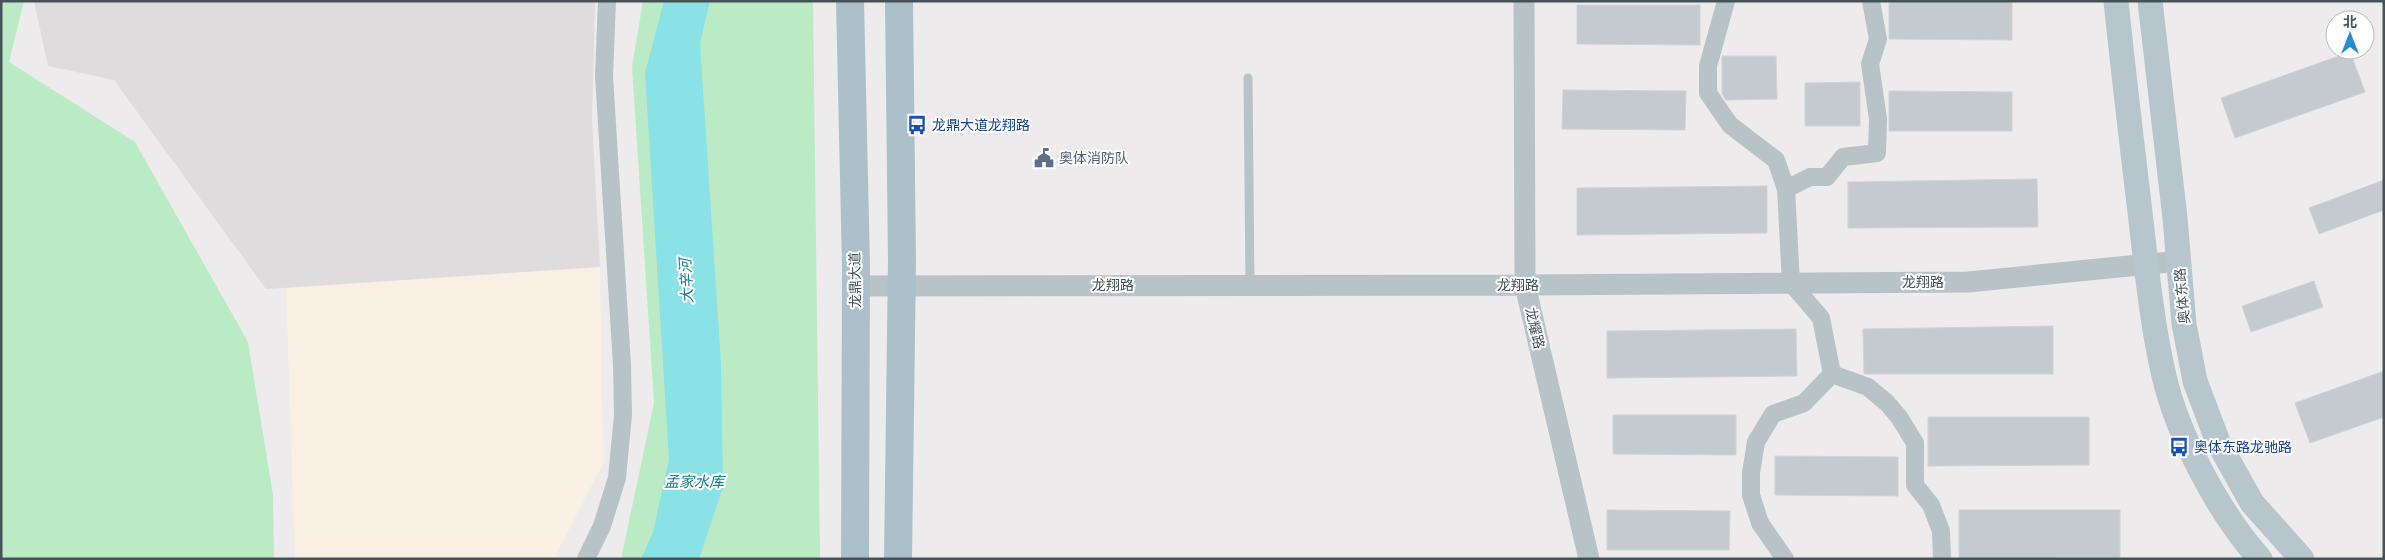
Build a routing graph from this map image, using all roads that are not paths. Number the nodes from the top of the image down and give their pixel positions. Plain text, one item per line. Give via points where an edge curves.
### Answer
1 (607, 1) edge
2 (850, 1) edge
3 (899, 1) edge
4 (1524, 1) edge
5 (1726, 1) edge
6 (1871, 1) edge
7 (2116, 1) edge
8 (2150, 1) edge
9 (1248, 78) dead end
10 (1786, 189) junction
11 (2179, 261) junction
12 (2146, 265) junction
13 (1791, 283) junction
14 (901, 284) junction
15 (1250, 285) junction
16 (1525, 285) junction
17 (856, 286) junction
18 (1832, 374) junction
19 (586, 559) edge
20 (856, 559) edge
21 (898, 559) edge
22 (1589, 559) edge
23 (1785, 559) edge
24 (1942, 559) edge
25 (2260, 559) edge
26 (2302, 559) edge

1 - 19 street via 604,76 624,415 617,478 602,526
2 - 17 main road, 龙鼎大道
3 - 14 main road
4 - 16 street, 龙耀路
5 - 10 street via 1708,66 1708,93 1730,125 1776,160
6 - 10 street via 1878,39 1870,64 1878,119 1877,153 1843,157 1827,177 1810,177
7 - 12 main road
8 - 11 main road, 奥体东路
9 - 15 lane
10 - 13 street
11 - 12 street, 龙翔路
11 - 26 main road, 奥体东路 via 2184,324 2195,381 2218,442 2252,503
12 - 13 street, 龙翔路 via 1968,282
12 - 25 main road via 2164,378 2185,435 2208,484
13 - 16 street, 龙翔路
13 - 18 street via 1821,318
14 - 15 street, 龙翔路
14 - 17 street, 龙翔路
14 - 21 main road
15 - 16 street, 龙翔路
16 - 22 street, 龙耀路
17 - 20 main road, 龙鼎大道
18 - 23 street via 1804,403 1773,414 1756,442 1751,495 1760,523
18 - 24 street via 1868,387 1887,403 1907,430 1915,444 1915,485 1931,505 1941,531

